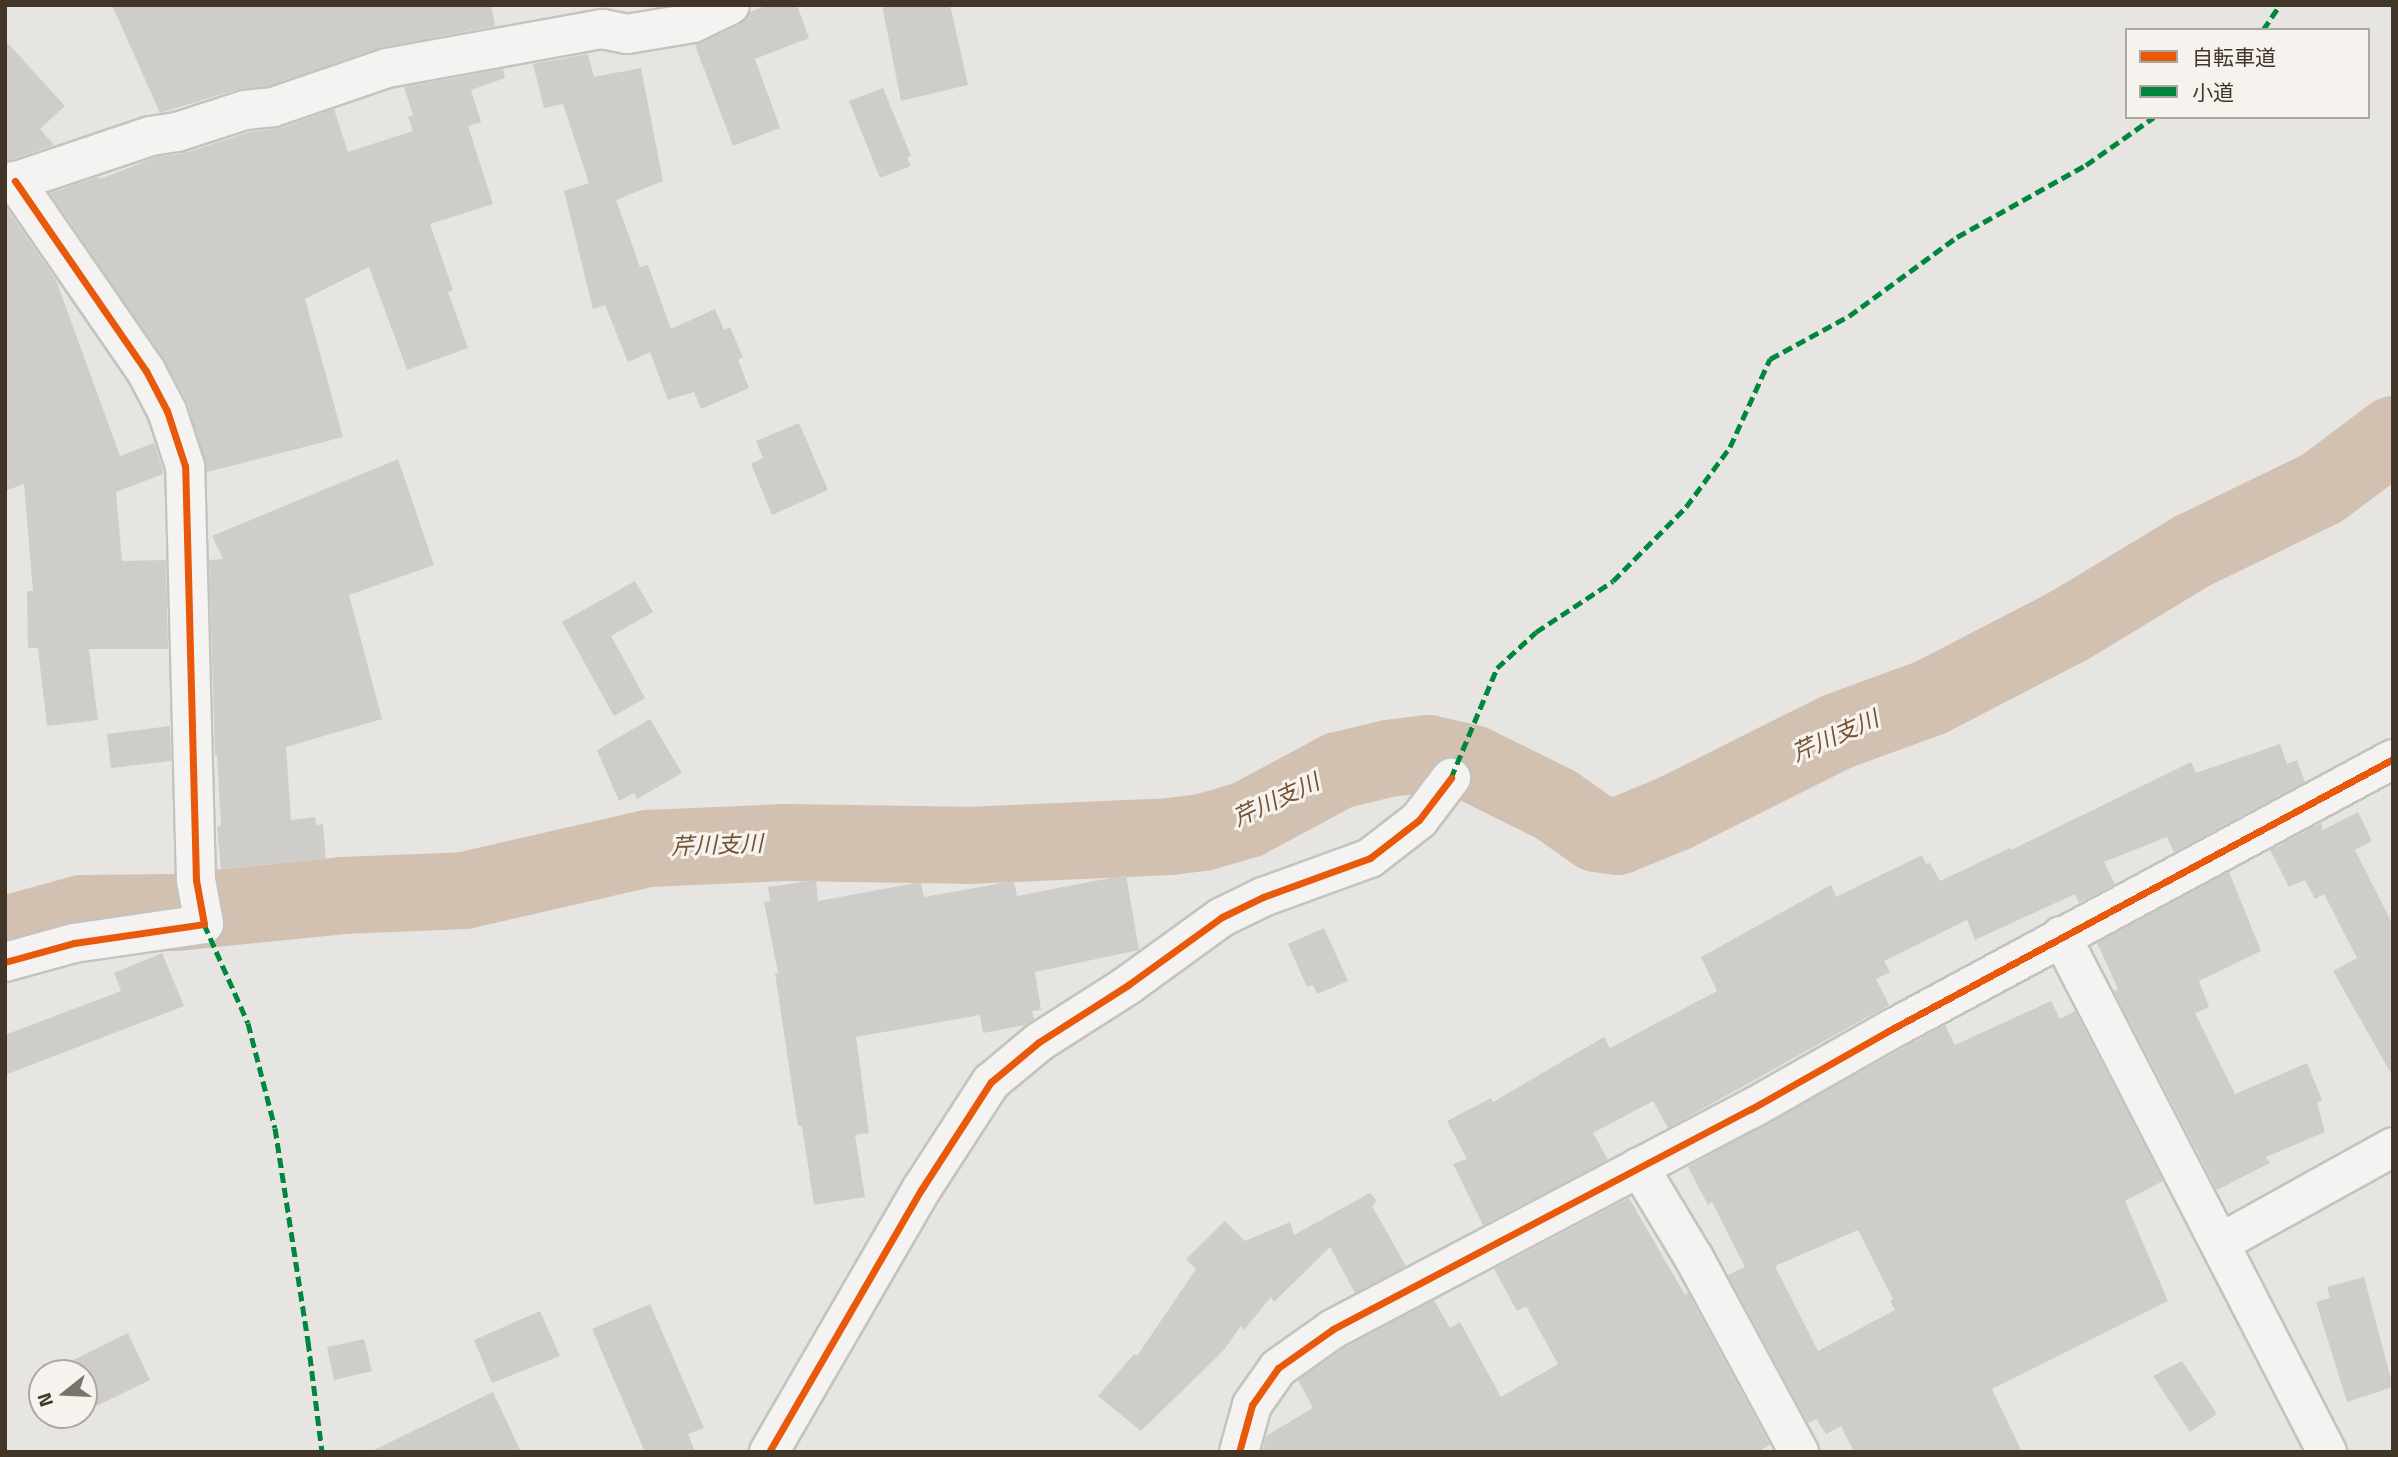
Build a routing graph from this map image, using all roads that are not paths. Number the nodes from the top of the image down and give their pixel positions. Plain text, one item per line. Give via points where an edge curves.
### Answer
1 (730, 5) edge
2 (10, 183) edge
3 (2393, 759) edge
4 (1451, 778) dead end
5 (2061, 936) junction
6 (5, 962) edge
7 (2393, 1147) edge
8 (1639, 1167) junction
9 (2220, 1243) junction
10 (769, 1452) edge
11 (1239, 1452) edge
12 (1800, 1452) edge
13 (2328, 1452) edge

1 - 2 street via 693,23 627,34 602,29 387,68 273,107 244,110 151,136
2 - 6 street via 146,371 167,411 185,466 196,880 204,924 74,943
3 - 5 street
4 - 10 street via 1419,820 1370,858 1263,897 1222,918 1039,1042 991,1082 921,1190
5 - 8 street
5 - 9 street
7 - 9 street
8 - 11 street via 1333,1329 1278,1368 1252,1405
8 - 12 street
9 - 13 street

